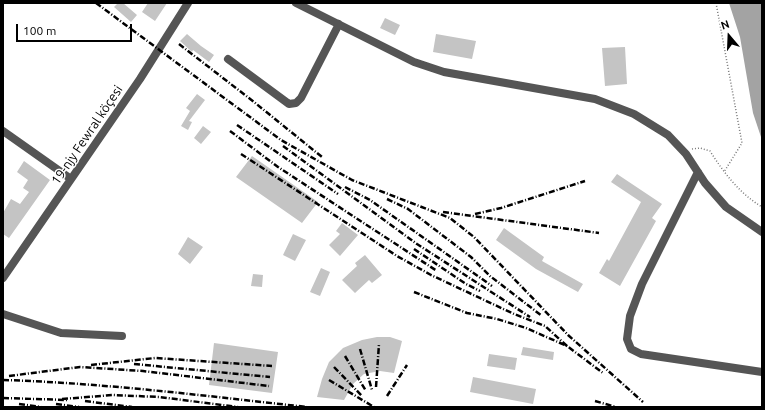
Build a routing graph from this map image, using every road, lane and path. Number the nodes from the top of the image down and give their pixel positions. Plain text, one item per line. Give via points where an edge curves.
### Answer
1 (188, 3) edge
2 (296, 3) edge
3 (716, 3) edge
4 (339, 24) junction
5 (228, 59) dead end
6 (3, 131) edge
7 (682, 149) junction
8 (698, 172) junction
9 (724, 172) junction
10 (71, 180) junction
11 (762, 207) edge
12 (762, 232) edge
13 (3, 278) edge
14 (3, 314) edge
15 (122, 336) dead end
16 (762, 372) edge

1 - 10 street, 19-njy Fewral köçesi
2 - 4 street
3 - 9 path via 742,143
4 - 5 street via 301,98 296,103 288,104
4 - 7 street via 414,62 444,72 595,99 634,114 668,135
6 - 10 street
7 - 8 street
7 - 9 path via 700,148 710,151
8 - 12 street via 726,207
8 - 16 street via 642,284 630,316 627,339 631,349 641,354
9 - 11 path via 749,199
10 - 13 street, 19-njy Fewral köçesi
14 - 15 street via 61,333

